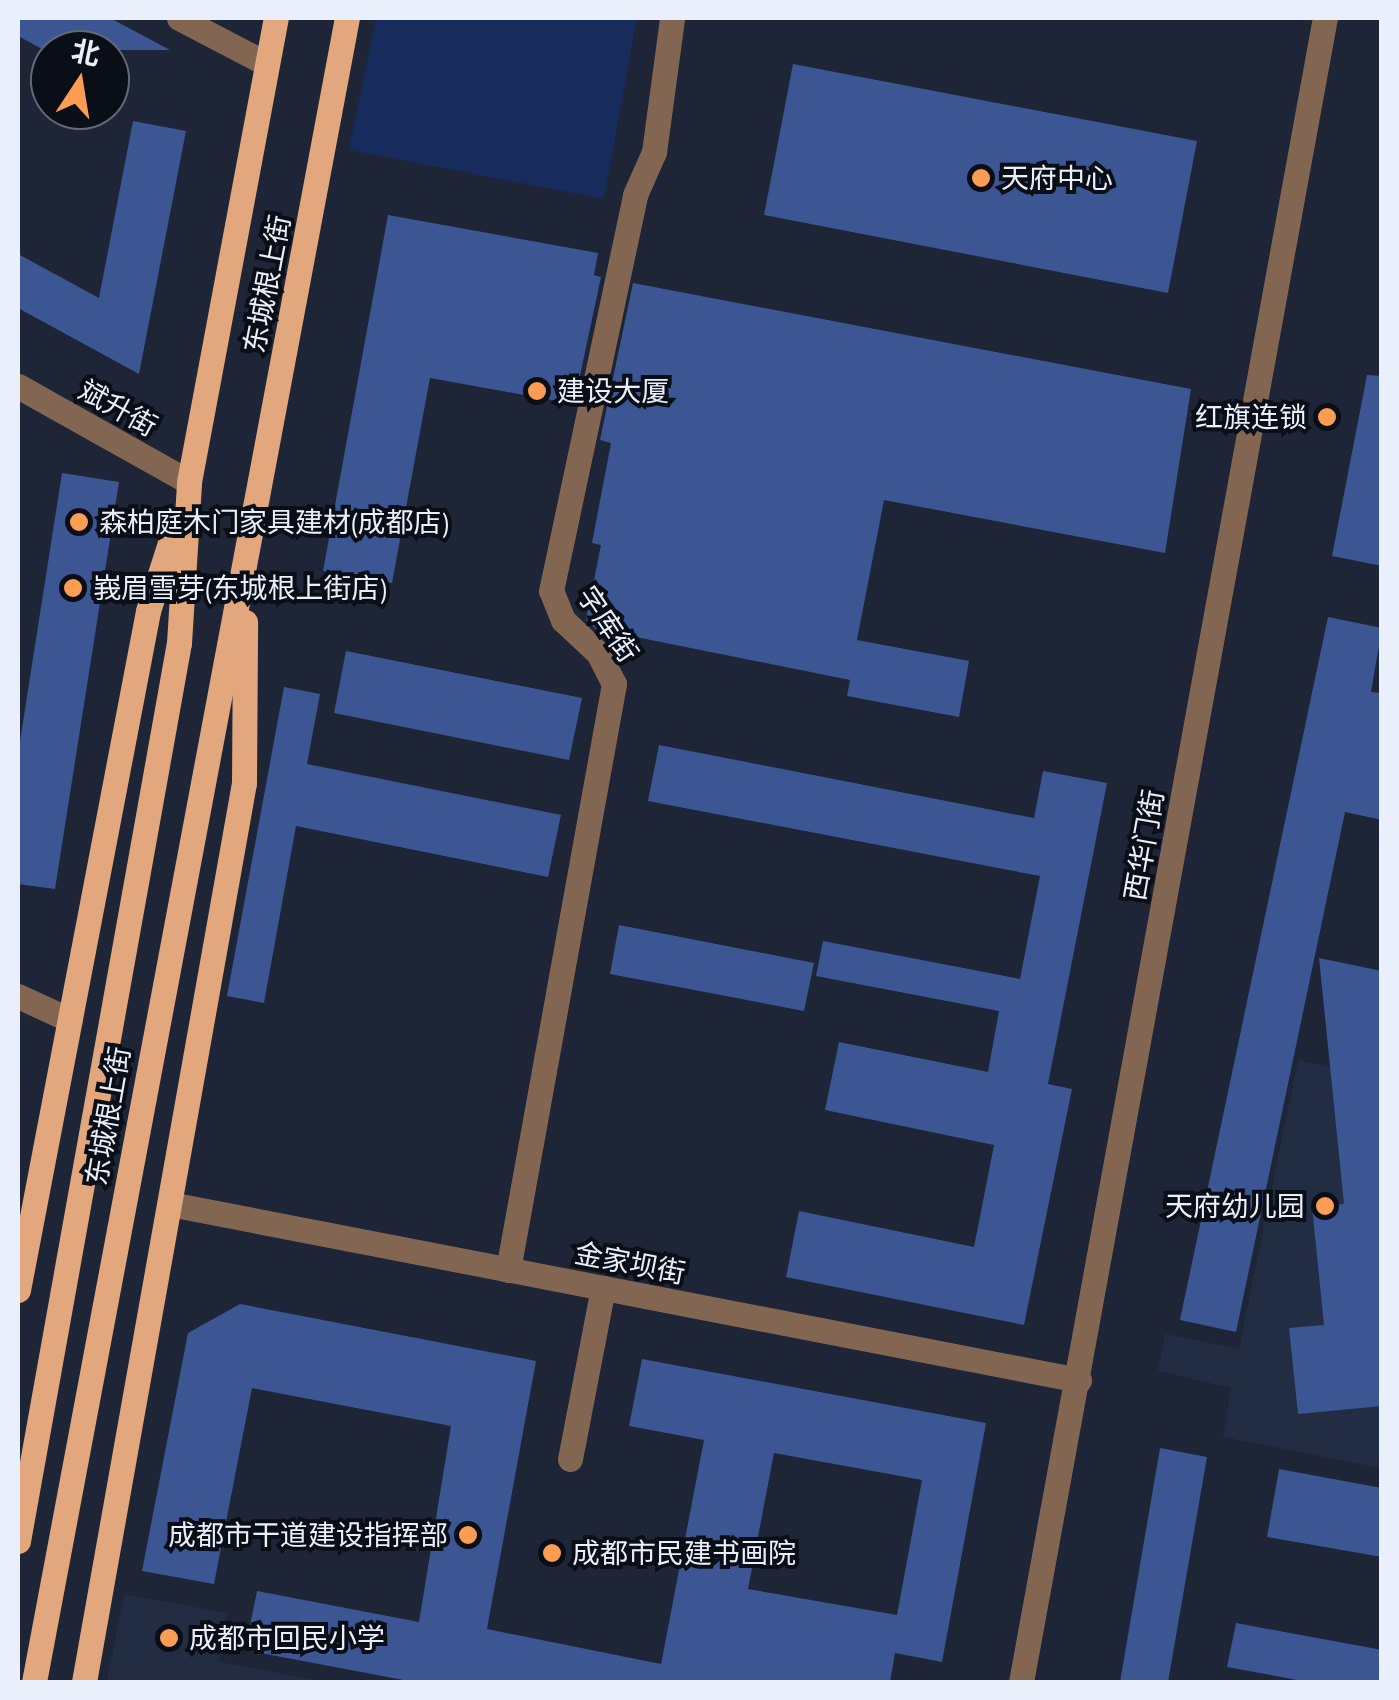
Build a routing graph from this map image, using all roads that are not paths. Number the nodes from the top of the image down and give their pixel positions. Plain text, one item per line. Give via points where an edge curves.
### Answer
1 (178, 18) edge
2 (276, 18) edge
3 (347, 18) edge
4 (672, 18) edge
5 (1325, 18) edge
6 (267, 64) junction
7 (18, 386) edge
8 (189, 482) junction
9 (246, 562) junction
10 (18, 996) edge
11 (70, 1020) junction
12 (170, 1204) junction
13 (508, 1270) junction
14 (602, 1288) junction
15 (18, 1290) edge
16 (1078, 1380) junction
17 (570, 1459) dead end
18 (18, 1541) edge
19 (34, 1682) edge
20 (84, 1682) edge
21 (1021, 1682) edge

1 - 6 street
2 - 6 main road, 东城根上街
3 - 9 main road, 东城根上街
4 - 13 street, 字库街 via 654,152 635,195 550,591 562,620 598,653 614,684
5 - 16 street, 西华门街
6 - 8 main road, 东城根上街
7 - 8 street, 斌升街
8 - 11 main road, 东城根上街 via 148,611
8 - 18 main road, 东城根上街 via 179,643
9 - 12 main road, 东城根上街 via 244,783
9 - 19 main road, 东城根上街
10 - 11 street
11 - 15 main road, 东城根上街
12 - 13 street, 金家坝街
12 - 20 main road, 东城根上街
13 - 14 street, 金家坝街
14 - 16 street, 金家坝街
14 - 17 street
16 - 21 street, 西华门街

